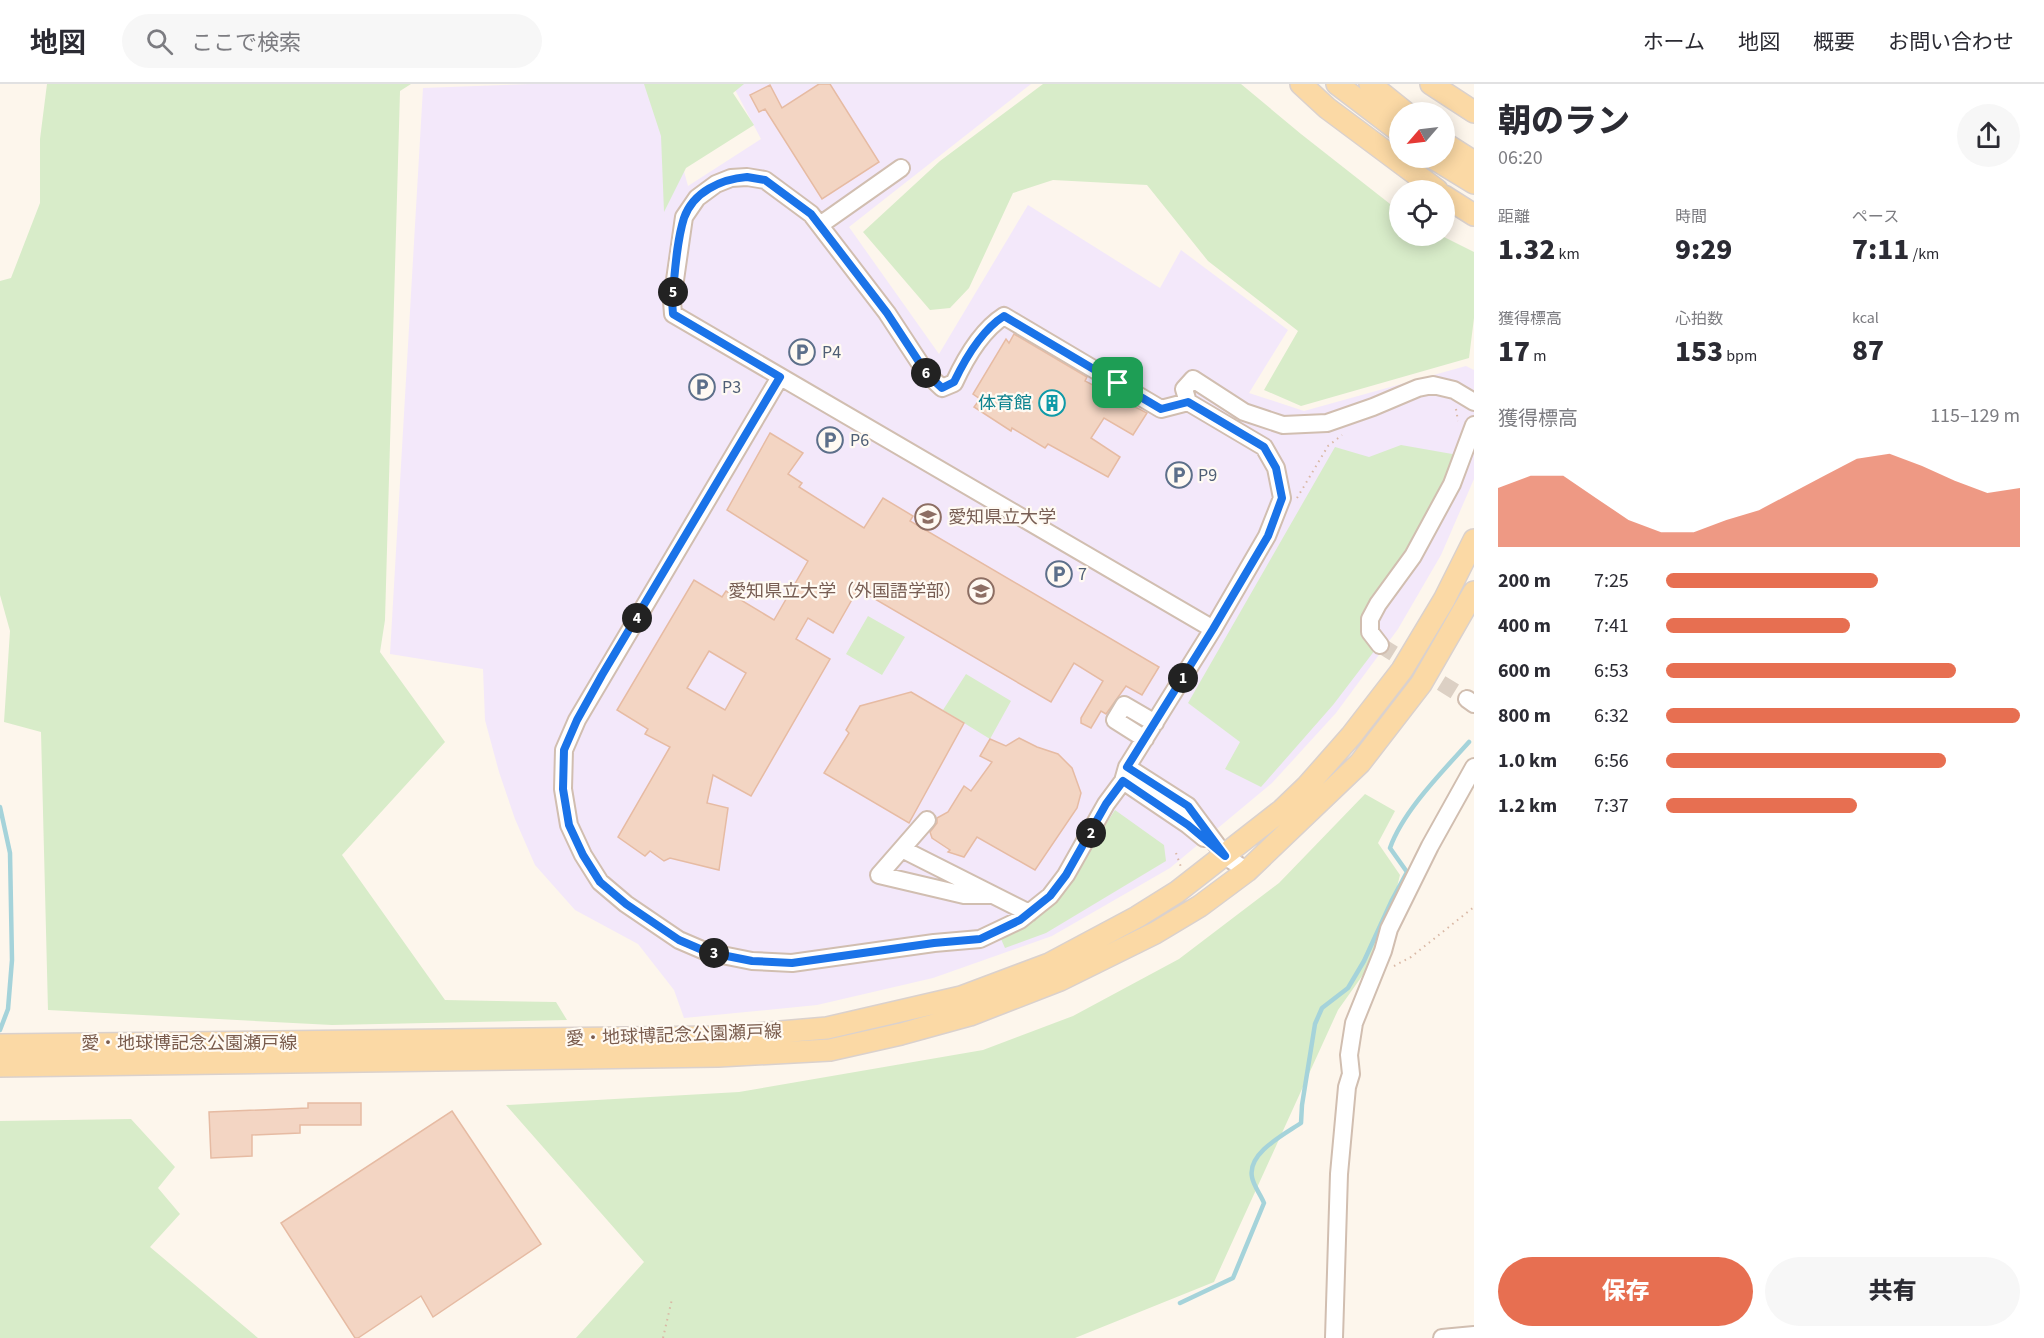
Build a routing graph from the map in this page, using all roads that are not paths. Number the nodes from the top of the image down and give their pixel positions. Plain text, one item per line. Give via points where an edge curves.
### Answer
1 (1301, 84) edge
2 (1337, 84) edge
3 (1370, 84) edge
4 (1431, 84) edge
5 (1452, 84) edge
6 (1392, 102) edge
7 (1471, 110) edge
8 (1389, 124) edge
9 (1455, 150) edge
10 (1474, 162) edge
11 (901, 168) dead end
12 (1449, 168) edge
13 (1424, 180) edge
14 (1474, 183) edge
15 (1455, 203) edge
16 (1474, 215) edge
17 (820, 225) junction
18 (780, 377) junction
19 (1188, 402) junction
20 (1474, 402) edge
21 (1466, 425) edge
22 (1474, 540) edge
23 (1474, 592) edge
24 (1213, 629) junction
25 (1380, 645) tunnel mouth
26 (1155, 723) junction
27 (1145, 739) junction
28 (1474, 767) edge
29 (1125, 774) junction
30 (927, 820) dead end
31 (902, 849) junction
32 (1225, 856) junction
33 (1247, 871) junction
34 (991, 895) junction
35 (1029, 913) junction
36 (8, 1045) edge
37 (9, 1066) edge
38 (1474, 1335) edge
39 (1334, 1338) edge
40 (1442, 1338) edge

1 - 13 main road
2 - 8 main road
3 - 6 main road
4 - 7 main road
5 - 7 street
9 - 10 main road
11 - 17 street
12 - 14 main road
15 - 16 main road
17 - 18 street via 765,180 747,177 716,184 697,198 684,217 673,314
17 - 19 street via 887,313 927,374 942,388 954,382 993,323 1004,316 1161,409
18 - 24 street
18 - 35 street via 577,720 564,750 563,789 569,825 600,882 626,904 679,940 707,952 752,961 792,963 980,939
19 - 20 street via 1184,389 1192,379 1244,412 1283,424 1327,423 1433,385 1454,390
19 - 24 street via 1264,447 1276,468 1282,498 1268,536
21 - 25 street via 1452,484 1413,556 1370,620 1370,632
22 - 32 main road, 愛・地球博記念公園瀬戸線 via 1402,670 1351,736 1282,810
23 - 33 main road, 愛・地球博記念公園瀬戸線 via 1422,684 1360,763
24 - 26 street
26 - 27 street
26 - 27 street via 1125,705 1115,720
27 - 29 street
28 - 39 street via 1389,929 1354,1023 1339,1174
29 - 32 street via 1188,806
29 - 35 street via 1066,875 1050,896
30 - 31 street
31 - 34 street
31 - 34 street via 879,875 964,895
32 - 33 street
32 - 36 main road, 愛・地球博記念公園瀬戸線 via 1137,917 1049,964 961,997 826,1028 720,1037
33 - 37 main road, 愛・地球博記念公園瀬戸線 via 1155,933 1060,980 970,1015 830,1050 708,1057
34 - 35 street
38 - 40 street

